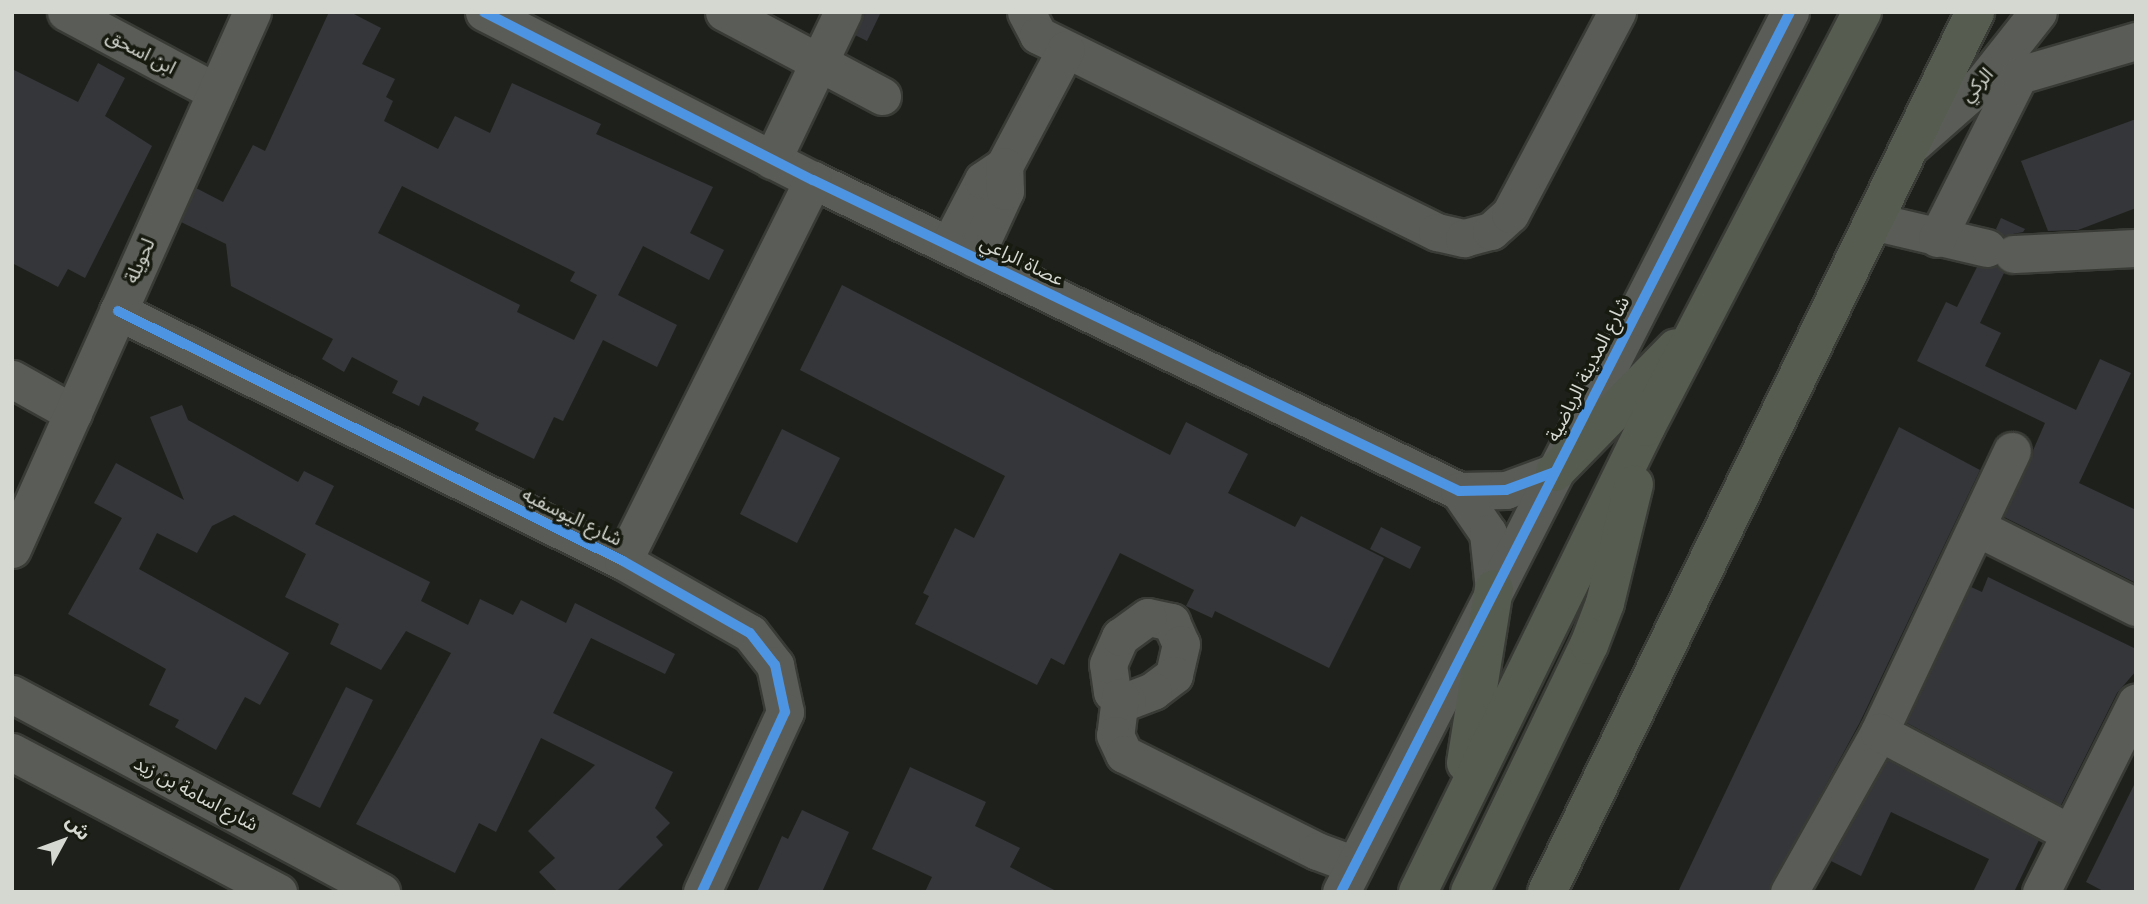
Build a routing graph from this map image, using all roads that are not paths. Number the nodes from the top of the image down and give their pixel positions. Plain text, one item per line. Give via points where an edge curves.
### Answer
1 (66, 12) edge
2 (252, 12) edge
3 (484, 12) edge
4 (724, 12) edge
5 (844, 12) edge
6 (1026, 12) edge
7 (1617, 12) edge
8 (1790, 12) edge
9 (1862, 12) edge
10 (1975, 12) edge
11 (2038, 12) edge
12 (2136, 41) edge
13 (1066, 49) junction
14 (820, 63) junction
15 (216, 92) junction
16 (882, 96) dead end
17 (1907, 148) junction
18 (772, 160) junction
19 (813, 180) junction
20 (1872, 220) junction
21 (1937, 238) junction
22 (2136, 248) edge
23 (962, 252) junction
24 (118, 311) junction
25 (1704, 319) junction
26 (12, 379) edge
27 (73, 413) junction
28 (1646, 427) junction
29 (2012, 451) dead end
30 (1555, 472) junction
31 (1459, 491) junction
32 (1978, 527) junction
33 (12, 549) edge
34 (623, 561) junction
35 (1494, 589) junction
36 (2136, 607) edge
37 (12, 694) edge
38 (1120, 697) dead end
39 (2136, 702) edge
40 (1879, 732) junction
41 (12, 752) edge
42 (1460, 801) junction
43 (2070, 833) junction
44 (1348, 878) edge
45 (247, 881) edge
46 (278, 892) edge
47 (381, 892) edge
48 (702, 892) edge
49 (1418, 892) edge
50 (1470, 892) edge
51 (1547, 892) edge
52 (1789, 892) edge
53 (2041, 892) edge

1 - 15 street, ابن اسحق
2 - 15 street, لحويلة
3 - 18 street, عصاة الراعي
4 - 14 street
5 - 14 street
6 - 13 street via 1038,35
7 - 13 street via 1510,214 1491,231 1464,238 1437,232
8 - 30 street, شارع المدينة الرياضية
9 - 25 main road
10 - 17 main road
11 - 17 street, الركي via 1982,83
12 - 21 street via 2019,75
13 - 23 street via 1004,166 1005,191
14 - 16 street
14 - 18 street
15 - 24 street, لحويلة
17 - 20 main road
18 - 19 street, عصاة الراعي
19 - 23 street, عصاة الراعي
19 - 34 street, شارع اليوسفيه
20 - 21 street
20 - 51 main road
21 - 22 street via 2000,251
23 - 31 street, عصاة الراعي
24 - 27 street, لحويلة
24 - 34 street, شارع اليوسفيه
25 - 28 main road
25 - 30 main road
26 - 27 street
27 - 33 street, لحويلة
28 - 42 main road
28 - 50 main road via 1601,614
29 - 32 street
30 - 31 street, عصاة الراعي via 1506,490
30 - 35 street, شارع المدينة الرياضية
31 - 35 street, عصاة الراعي via 1488,533
32 - 36 street
32 - 40 street
34 - 48 street, شارع اليوسفيه via 750,633 775,665 785,712
35 - 42 main road
35 - 44 street, شارع المدينة الرياضية
37 - 47 street, شارع اسامة بن زيد
38 - 44 street via 1115,735 1124,754 1317,851
39 - 43 street
40 - 43 street
40 - 52 street
41 - 45 street
42 - 49 main road
43 - 53 street
45 - 46 street

